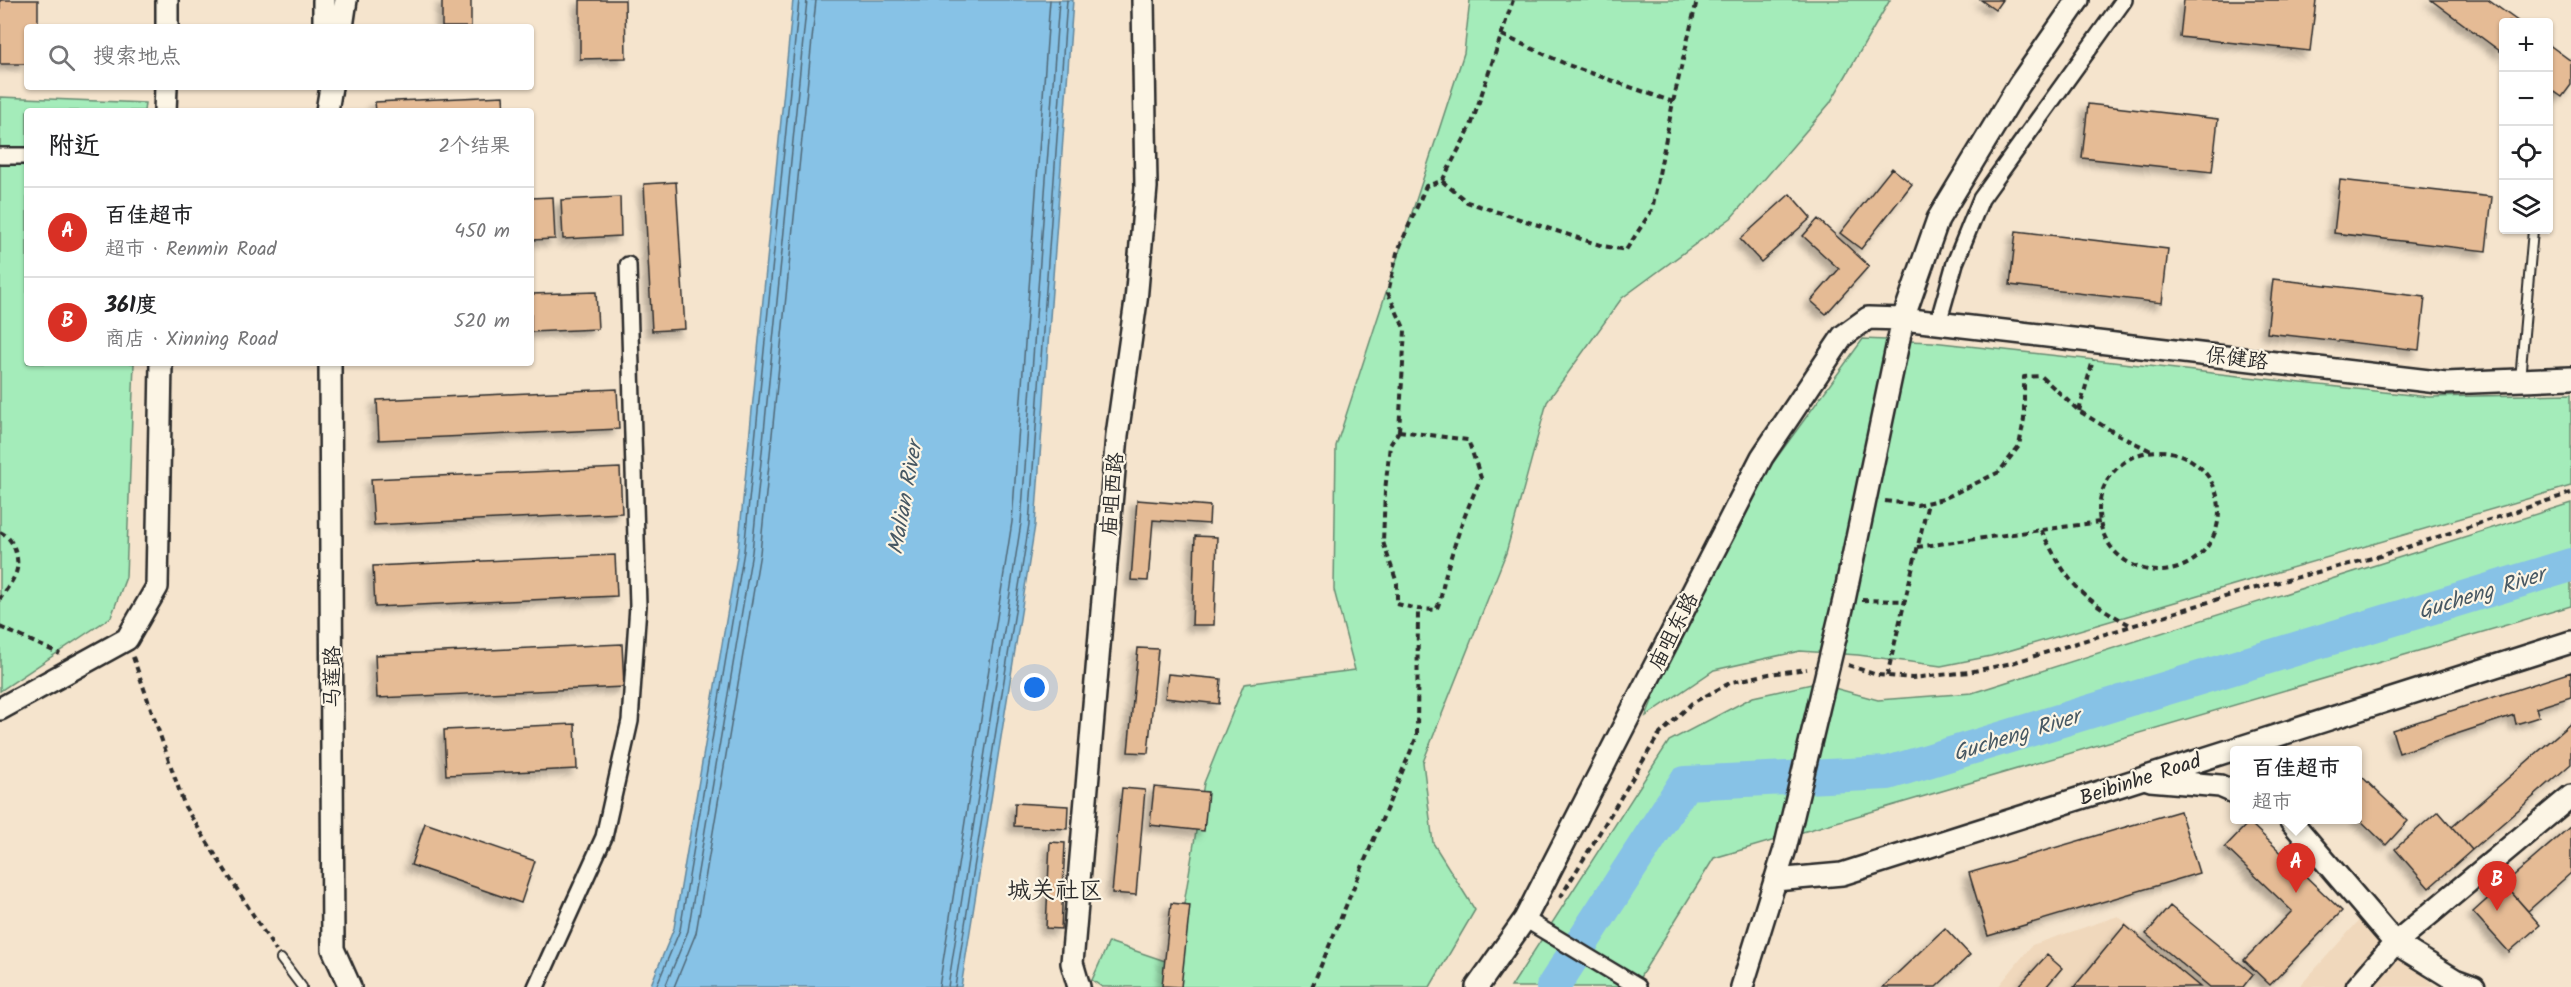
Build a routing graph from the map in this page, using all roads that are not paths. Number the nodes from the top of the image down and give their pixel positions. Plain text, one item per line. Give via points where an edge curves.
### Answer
1 (167, 0) edge
2 (324, 0) edge
3 (346, 0) edge
4 (1143, 0) edge
5 (2078, 0) edge
6 (2124, 0) edge
7 (167, 24) edge
8 (324, 24) edge
9 (342, 24) edge
10 (166, 90) edge
11 (324, 90) edge
12 (330, 90) edge
13 (165, 108) edge
14 (325, 108) edge
15 (326, 108) edge
16 (0, 156) edge
17 (24, 156) edge
18 (2533, 234) edge
19 (628, 265) dead end
20 (1903, 319) junction
21 (1938, 323) junction
22 (161, 366) edge
23 (330, 366) edge
24 (2571, 378) edge
25 (2520, 381) junction
26 (2571, 642) edge
27 (0, 709) edge
28 (2291, 740) edge
29 (2268, 746) edge
30 (2230, 756) edge
31 (2141, 779) junction
32 (2230, 790) edge
33 (2571, 796) edge
34 (2294, 824) edge
35 (1776, 880) junction
36 (1525, 920) junction
37 (2395, 943) junction
38 (281, 959) road end
39 (2461, 985) edge
40 (302, 987) edge
41 (350, 987) edge
42 (536, 987) edge
43 (1079, 987) edge
44 (1477, 987) edge
45 (1638, 987) edge
46 (1742, 987) edge
47 (2357, 987) edge

1 - 7 street
2 - 8 street
3 - 9 street
4 - 43 street, 庙咀西路 via 1146,187 1136,301 1117,435 1072,963
5 - 20 street via 2019,85 1938,219
6 - 21 street via 1981,199 1955,263
10 - 13 street
11 - 14 street
12 - 15 street
16 - 17 street
18 - 25 lane
19 - 42 street via 638,606 630,721 604,837
20 - 21 street, 保健路
20 - 35 street via 1828,671
20 - 36 street, 庙咀东路 via 1868,318 1843,336 1762,457
21 - 25 street, 保健路 via 2446,383
22 - 27 street via 157,587 127,639
23 - 41 street, 马莲路 via 333,949
24 - 25 street, 保健路
26 - 28 street, Beibinhe Road
28 - 29 street, Beibinhe Road
30 - 31 street, Beibinhe Road
31 - 32 street
31 - 35 street, Beibinhe Road via 1842,874
33 - 37 street
34 - 37 street
35 - 46 street
36 - 44 street, 庙咀东路
36 - 45 street
37 - 39 street
37 - 47 street
38 - 40 lane

